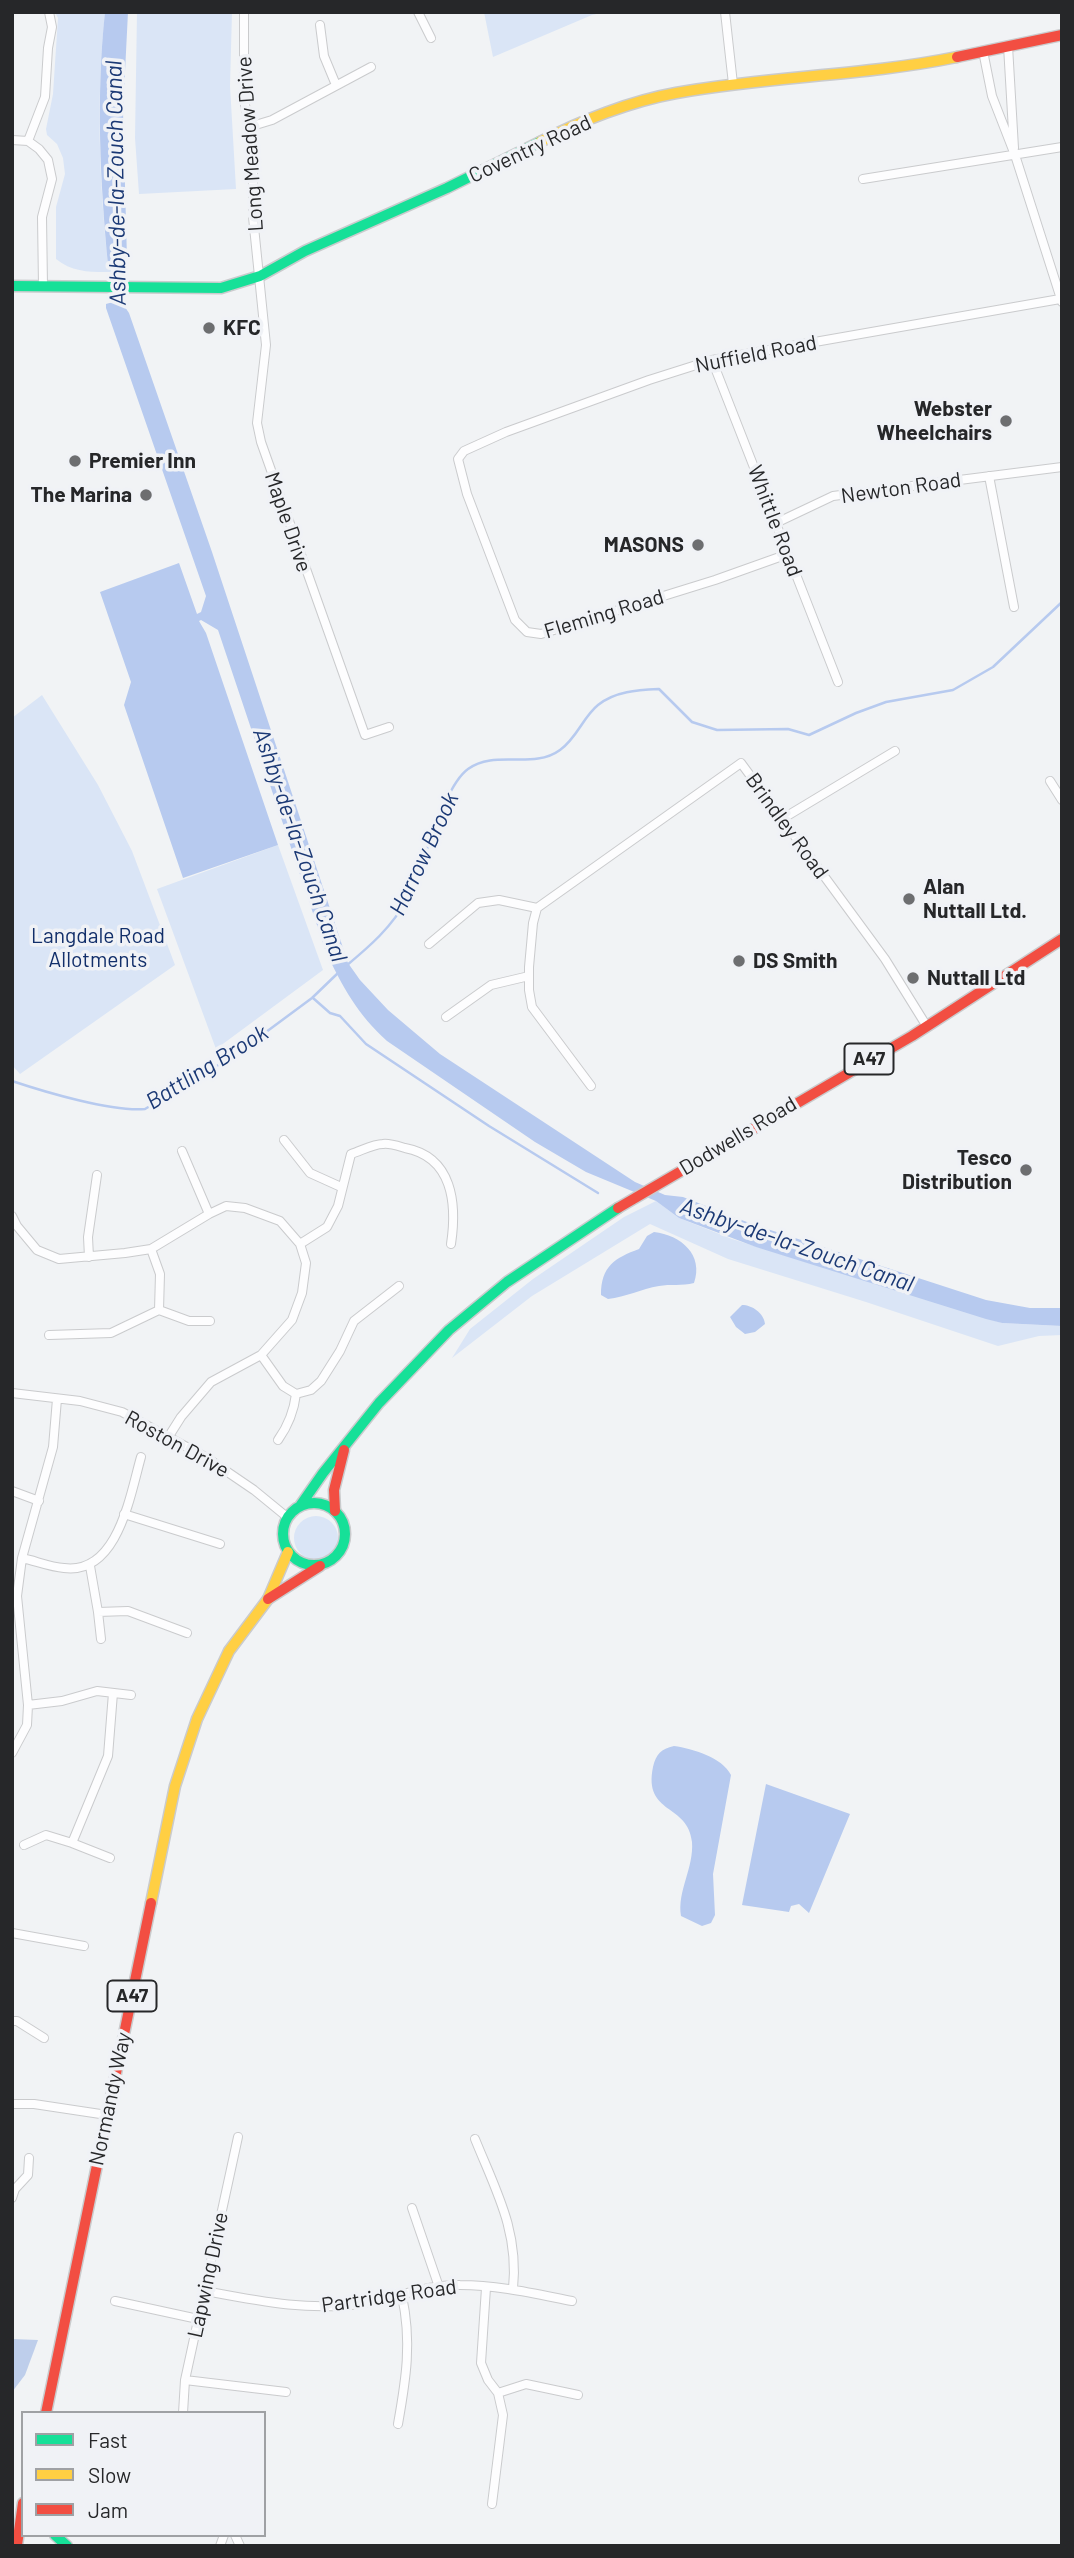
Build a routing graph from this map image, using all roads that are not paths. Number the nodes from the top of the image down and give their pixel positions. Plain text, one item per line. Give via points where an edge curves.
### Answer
1 (49, 12) edge
2 (244, 12) edge
3 (418, 12) edge
4 (725, 12) edge
5 (320, 25) dead end
6 (1062, 34) edge
7 (431, 38) dead end
8 (1008, 46) junction
9 (983, 51) junction
10 (371, 67) dead end
11 (733, 84) junction
12 (337, 86) junction
13 (249, 127) junction
14 (12, 140) edge
15 (28, 141) junction
16 (1062, 147) edge
17 (1014, 155) junction
18 (863, 179) dead end
19 (260, 275) junction
20 (12, 286) edge
21 (43, 286) junction
22 (1061, 301) edge
23 (712, 360) junction
24 (464, 451) joint
25 (1062, 467) edge
26 (989, 476) junction
27 (776, 523) junction
28 (788, 554) junction
29 (1014, 607) dead end
30 (838, 682) dead end
31 (388, 727) dead end
32 (895, 751) dead end
33 (1049, 781) dead end
34 (1062, 800) edge
35 (782, 819) junction
36 (537, 908) junction
37 (1062, 939) edge
38 (429, 944) dead end
39 (529, 976) junction
40 (446, 1017) dead end
41 (926, 1025) junction
42 (591, 1086) dead end
43 (284, 1140) dead end
44 (182, 1151) dead end
45 (97, 1175) dead end
46 (341, 1187) junction
47 (209, 1214) junction
48 (12, 1216) edge
49 (300, 1244) junction
50 (451, 1244) dead end
51 (151, 1249) junction
52 (89, 1257) junction
53 (399, 1286) dead end
54 (159, 1310) junction
55 (210, 1321) dead end
56 (49, 1335) dead end
57 (261, 1355) junction
58 (12, 1392) edge
59 (296, 1394) junction
60 (57, 1399) junction
61 (169, 1436) junction
62 (278, 1440) dead end
63 (345, 1446) junction
64 (141, 1457) dead end
65 (12, 1491) edge
66 (38, 1501) junction
67 (300, 1506) junction
68 (335, 1511) junction
69 (124, 1514) junction
70 (287, 1517) junction
71 (220, 1544) dead end
72 (288, 1552) junction
73 (22, 1558) junction
74 (90, 1566) junction
75 (320, 1566) junction
76 (268, 1599) junction
77 (98, 1612) junction
78 (187, 1633) dead end
79 (102, 1639) dead end
80 (113, 1693) junction
81 (131, 1695) dead end
82 (29, 1705) junction
83 (12, 1753) edge
84 (72, 1843) junction
85 (24, 1844) dead end
86 (110, 1858) dead end
87 (12, 1933) edge
88 (84, 1945) dead end
89 (12, 2021) edge
90 (44, 2038) dead end
91 (12, 2104) edge
92 (107, 2115) junction
93 (238, 2137) dead end
94 (475, 2139) dead end
95 (29, 2158) dead end
96 (13, 2192) edge
97 (412, 2208) dead end
98 (439, 2287) junction
99 (486, 2288) junction
100 (513, 2289) junction
101 (205, 2291) junction
102 (402, 2296) junction
103 (115, 2301) dead end
104 (572, 2301) dead end
105 (198, 2319) junction
106 (186, 2380) junction
107 (286, 2392) dead end
108 (498, 2393) junction
109 (578, 2395) dead end
110 (46, 2411) edge
111 (183, 2411) edge
112 (398, 2424) dead end
113 (492, 2504) dead end
114 (21, 2517) edge
115 (17, 2546) edge

1 - 15 street via 52,27 45,97
2 - 13 street, Long Meadow Drive via 243,88
3 - 7 street
4 - 11 street
5 - 12 street via 326,63
6 - 8 main road, Coventry Road
8 - 9 main road, Coventry Road
8 - 17 street
9 - 11 main road, Coventry Road via 864,72
9 - 17 street via 992,96
10 - 12 street
11 - 19 main road, Coventry Road via 673,93 563,130
12 - 13 street
13 - 19 street, Long Meadow Drive
14 - 15 street
15 - 21 street via 48,160 52,179 42,217
16 - 17 street
17 - 18 street
17 - 22 street
19 - 21 main road, Coventry Road via 221,288
19 - 31 street, Maple Drive via 266,345 257,423 261,442 365,736
20 - 21 main road, Coventry Road
22 - 23 street, Nuffield Road
23 - 24 street, Nuffield Road
23 - 27 street, Whittle Road
24 - 28 street, Fleming Road via 458,459 467,494 515,620 531,634 575,624
25 - 26 street, Newton Road
26 - 27 street, Newton Road via 833,496
26 - 29 street, Newton Road
27 - 28 street, Whittle Road
28 - 30 street, Whittle Road
32 - 35 street
33 - 34 street
35 - 36 street, Brindley Road via 741,763
35 - 41 street, Brindley Road via 885,959
36 - 38 street via 499,900 478,902
36 - 39 street
37 - 41 main road, Dodwells Road / A47
39 - 40 street via 491,985
39 - 42 street via 532,1007
41 - 63 main road, Dodwells Road / A47 via 624,1205 485,1298 373,1409
43 - 46 street via 310,1172
44 - 47 street
45 - 52 street
46 - 49 street via 327,1227
46 - 50 street via 351,1154 383,1144 418,1150 442,1170 453,1194
47 - 49 street via 226,1206 245,1208 280,1222
47 - 51 street
48 - 52 street via 37,1250 59,1259
49 - 57 street via 306,1263 302,1293 292,1320
51 - 52 street
51 - 54 street via 160,1274
53 - 59 street via 354,1321 321,1381
54 - 55 street via 189,1321
54 - 56 street via 111,1334
57 - 59 street via 283,1387
57 - 61 street via 211,1382
58 - 60 street, Roston Drive
59 - 62 street
60 - 61 street, Roston Drive via 122,1412
60 - 66 street via 53,1447
61 - 70 street, Roston Drive via 254,1490
63 - 67 main road, Dodwells Road / A47
63 - 68 main road, Dodwells Road / A47 via 334,1490
64 - 69 street
65 - 66 street
66 - 73 street
67 - 68 main road via 319,1503
67 - 70 main road
68 - 75 main road via 346,1528 346,1539 337,1556
69 - 71 street
69 - 74 street via 110,1546
70 - 72 main road via 282,1535
72 - 75 main road via 302,1563
72 - 76 main road, Normandy Way / A47
73 - 74 street via 66,1569
73 - 82 street via 17,1596
74 - 77 street
75 - 76 main road, Normandy Way / A47
76 - 92 main road, Normandy Way / A47 via 229,1651 197,1719 174,1786
77 - 78 street via 128,1611
77 - 79 street
80 - 81 street
80 - 82 street via 97,1691
80 - 84 street via 108,1756
82 - 83 street via 27,1725
84 - 85 street via 46,1835
84 - 86 street
87 - 88 street
89 - 90 street
91 - 92 street
92 - 110 main road, Normandy Way / A47
93 - 101 street, Lapwing Drive
94 - 100 street via 513,2237
95 - 96 street via 28,2175
97 - 98 street
98 - 99 street, Partridge Road
98 - 102 street, Partridge Road
99 - 100 street, Partridge Road
99 - 108 street via 481,2363
100 - 104 street, Partridge Road
101 - 102 street, Partridge Road via 269,2303 327,2307
101 - 105 street, Lapwing Drive
102 - 112 street via 408,2367
103 - 105 street
105 - 106 street, Lapwing Drive
106 - 107 street
106 - 111 street, Lapwing Drive
108 - 109 street via 526,2384
108 - 113 street via 503,2415
114 - 115 main road

